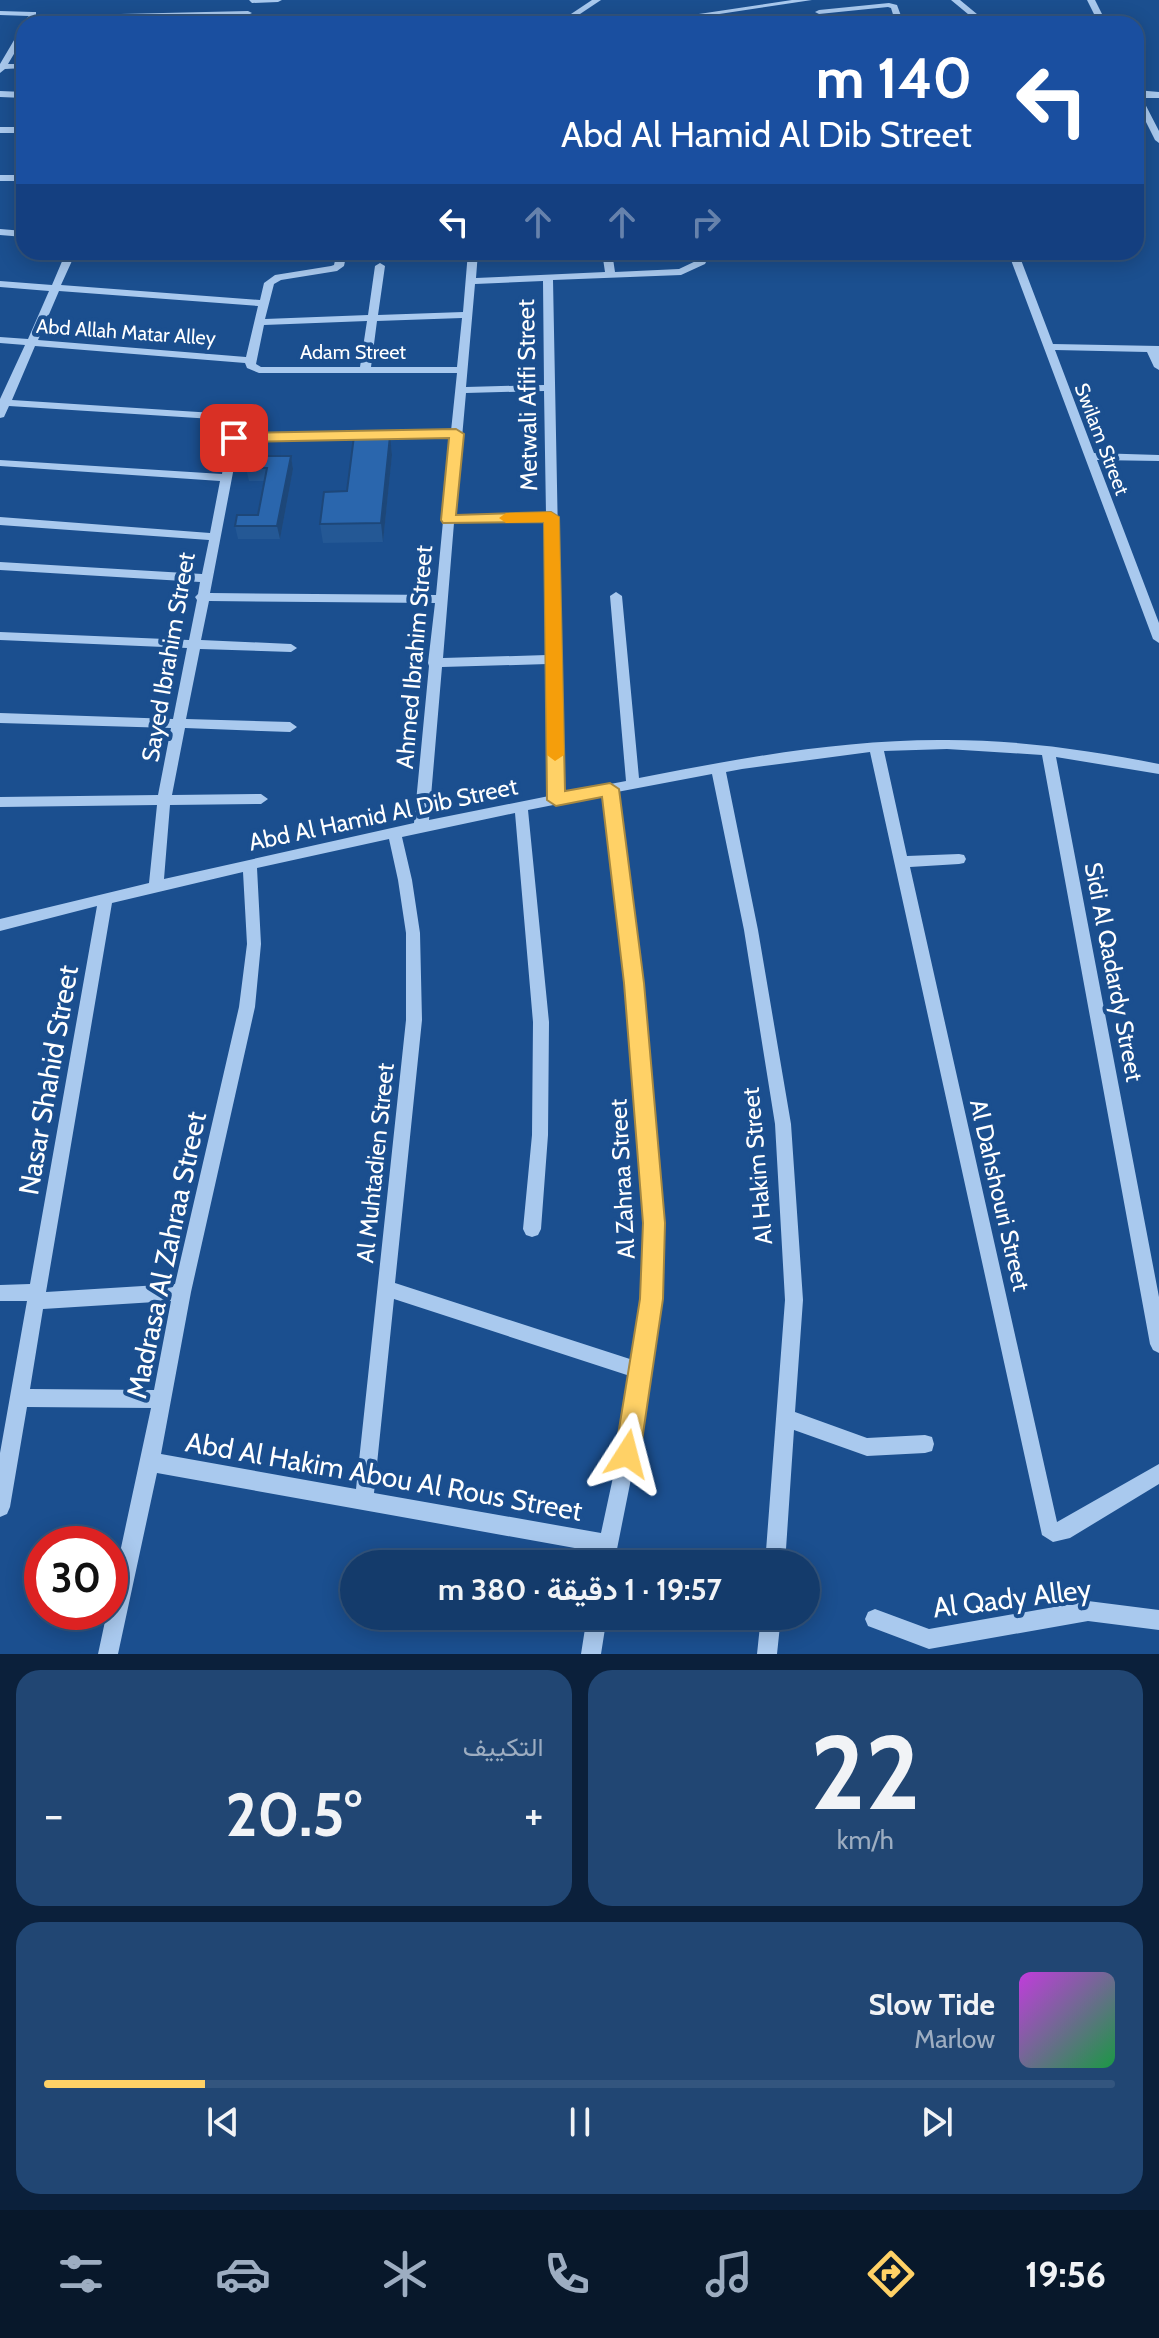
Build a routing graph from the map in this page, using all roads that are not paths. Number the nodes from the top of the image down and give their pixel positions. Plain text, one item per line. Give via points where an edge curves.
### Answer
1 (278, 0) edge
2 (597, 0) edge
3 (808, 0) edge
4 (815, 0) edge
5 (955, 0) edge
6 (252, 1) edge
7 (736, 10) junction
8 (819, 12) junction
9 (0, 13) edge
10 (248, 13) junction
11 (167, 15) joint
12 (32, 16) edge
13 (247, 16) edge
14 (572, 16) edge
15 (702, 16) edge
16 (737, 16) edge
17 (820, 16) edge
18 (897, 16) edge
19 (975, 16) edge
20 (16, 44) edge
21 (0, 51) edge
22 (12, 51) junction
23 (1, 69) edge
24 (1144, 110) edge
25 (1159, 140) edge
26 (68, 260) edge
27 (340, 260) edge
28 (472, 260) edge
29 (608, 260) edge
30 (703, 260) edge
31 (1016, 260) edge
32 (380, 266) dead end
33 (610, 274) junction
34 (548, 278) junction
35 (471, 281) junction
36 (0, 284) edge
37 (56, 287) junction
38 (264, 303) junction
39 (468, 315) junction
40 (372, 318) junction
41 (259, 322) junction
42 (0, 340) edge
43 (32, 343) junction
44 (1048, 347) junction
45 (1155, 349) edge
46 (250, 360) junction
47 (1159, 367) edge
48 (365, 370) junction
49 (463, 370) junction
50 (549, 388) junction
51 (461, 390) junction
52 (3, 402) edge
53 (0, 415) edge
54 (456, 434) junction
55 (234, 438) junction
56 (1089, 456) junction
57 (1159, 458) edge
58 (0, 463) edge
59 (225, 478) junction
60 (551, 517) junction
61 (448, 520) junction
62 (0, 521) edge
63 (213, 537) junction
64 (0, 566) edge
65 (205, 578) junction
66 (616, 596) dead end
67 (201, 597) junction
68 (440, 599) junction
69 (0, 636) edge
70 (1159, 639) edge
71 (193, 644) junction
72 (291, 648) dead end
73 (553, 659) junction
74 (434, 663) junction
75 (0, 718) edge
76 (179, 724) junction
77 (290, 727) dead end
78 (876, 747) junction
79 (1048, 750) junction
80 (718, 768) junction
81 (1159, 769) edge
82 (633, 785) junction
83 (610, 789) junction
84 (261, 799) dead end
85 (164, 800) junction
86 (556, 800) junction
87 (0, 802) edge
88 (521, 807) junction
89 (421, 827) junction
90 (394, 832) junction
91 (959, 859) dead end
92 (902, 862) junction
93 (250, 864) junction
94 (156, 885) junction
95 (106, 898) junction
96 (0, 925) edge
97 (532, 1229) dead end
98 (387, 1289) junction
99 (182, 1292) junction
100 (0, 1293) edge
101 (36, 1296) junction
102 (1159, 1344) edge
103 (641, 1371) junction
104 (19, 1398) junction
105 (162, 1399) junction
106 (787, 1418) junction
107 (925, 1444) dead end
108 (150, 1462) junction
109 (1159, 1473) edge
110 (364, 1500) junction
111 (0, 1507) edge
112 (588, 1550) edge
113 (607, 1550) edge
114 (776, 1550) edge
115 (875, 1619) dead end
116 (1159, 1620) edge
117 (595, 1630) edge
118 (770, 1630) edge
119 (931, 1646) edge
120 (108, 1654) edge
121 (591, 1654) edge
122 (767, 1654) edge

1 - 6 street
2 - 14 street
3 - 7 street
4 - 8 street
5 - 19 street
6 - 10 street
7 - 15 street
7 - 16 street
8 - 17 street
8 - 18 street via 889,5
9 - 12 street
10 - 11 street
10 - 13 street
11 - 12 street
20 - 22 street
21 - 22 street
22 - 23 street
24 - 25 street
26 - 37 street
27 - 38 street via 334,269 269,283
28 - 35 street, Ahmed Ibrahim Street
29 - 33 street
30 - 33 street via 681,272
31 - 44 street, Swilam Street
32 - 40 street
33 - 34 street
34 - 35 street
34 - 50 street, Metwali Afifi Street
35 - 39 street, Ahmed Ibrahim Street
36 - 37 street
37 - 38 street
37 - 43 street
38 - 41 street
39 - 40 street
39 - 49 street, Ahmed Ibrahim Street
40 - 41 street
40 - 48 street
41 - 46 street
42 - 43 street, Abd Allah Matar Alley
43 - 46 street, Abd Allah Matar Alley
43 - 52 street
44 - 45 street
44 - 56 street, Swilam Street
45 - 47 street
46 - 48 street, Adam Street via 259,370
48 - 49 street, Adam Street
49 - 51 street, Ahmed Ibrahim Street
50 - 51 street
50 - 60 street, Metwali Afifi Street
51 - 54 street, Ahmed Ibrahim Street
52 - 53 street
52 - 55 street via 214,416 232,424
54 - 55 street
54 - 61 street, Ahmed Ibrahim Street
55 - 59 street, Sayed Ibrahim Street
56 - 57 street
56 - 70 street, Swilam Street
58 - 59 street
59 - 63 street, Sayed Ibrahim Street
60 - 61 street
60 - 73 street, Metwali Afifi Street
61 - 68 street, Ahmed Ibrahim Street
62 - 63 street
63 - 65 street, Sayed Ibrahim Street
64 - 65 street
65 - 67 street, Sayed Ibrahim Street
66 - 82 street
67 - 68 street
67 - 71 street, Sayed Ibrahim Street
68 - 74 street, Ahmed Ibrahim Street
69 - 71 street
71 - 72 street
71 - 76 street, Sayed Ibrahim Street
73 - 74 street
73 - 86 street, Metwali Afifi Street
74 - 89 street, Ahmed Ibrahim Street
75 - 76 street
76 - 77 street
76 - 85 street, Sayed Ibrahim Street
78 - 79 street, Abd Al Hamid Al Dib Street
78 - 80 street, Abd Al Hamid Al Dib Street
78 - 92 street, Al Dahshouri Street
79 - 81 street, Abd Al Hamid Al Dib Street
79 - 102 street, Sidi Al Qadardy Street
80 - 82 street, Abd Al Hamid Al Dib Street
80 - 106 street, Al Hakim Street via 783,1124 794,1300
82 - 83 street, Abd Al Hamid Al Dib Street
83 - 86 street, Abd Al Hamid Al Dib Street
83 - 103 street, Al Zahraa Street via 634,983 654,1223 652,1299
84 - 85 street
85 - 87 street
85 - 94 street, Sayed Ibrahim Street
86 - 88 street, Abd Al Hamid Al Dib Street
88 - 89 street, Abd Al Hamid Al Dib Street
88 - 97 street via 541,1022
89 - 90 street, Abd Al Hamid Al Dib Street
90 - 93 street, Abd Al Hamid Al Dib Street
90 - 98 street, Al Muhtadien Street via 413,933 414,1020
91 - 92 street
92 - 109 street, Al Dahshouri Street via 1049,1528 1063,1531
93 - 94 street, Abd Al Hamid Al Dib Street
93 - 99 street, Madrasa Al Zahraa Street via 254,944 247,1007
94 - 95 street, Abd Al Hamid Al Dib Street
95 - 96 street, Abd Al Hamid Al Dib Street
95 - 101 street, Nasar Shahid Street
98 - 103 street
98 - 110 street, Al Muhtadien Street
99 - 101 street
99 - 105 street, Madrasa Al Zahraa Street
100 - 101 street
101 - 104 street, Nasar Shahid Street
103 - 113 street, Al Zahraa Street
104 - 105 street
104 - 111 street, Nasar Shahid Street
105 - 108 street, Madrasa Al Zahraa Street
106 - 107 street via 867,1447
106 - 114 street, Al Hakim Street
108 - 110 street, Abd Al Hakim Abou Al Rous Street
108 - 120 street, Madrasa Al Zahraa Street
110 - 112 street, Abd Al Hakim Abou Al Rous Street
115 - 119 street, Al Qady Alley
116 - 119 street, Al Qady Alley via 1088,1611
117 - 121 street
118 - 122 street

